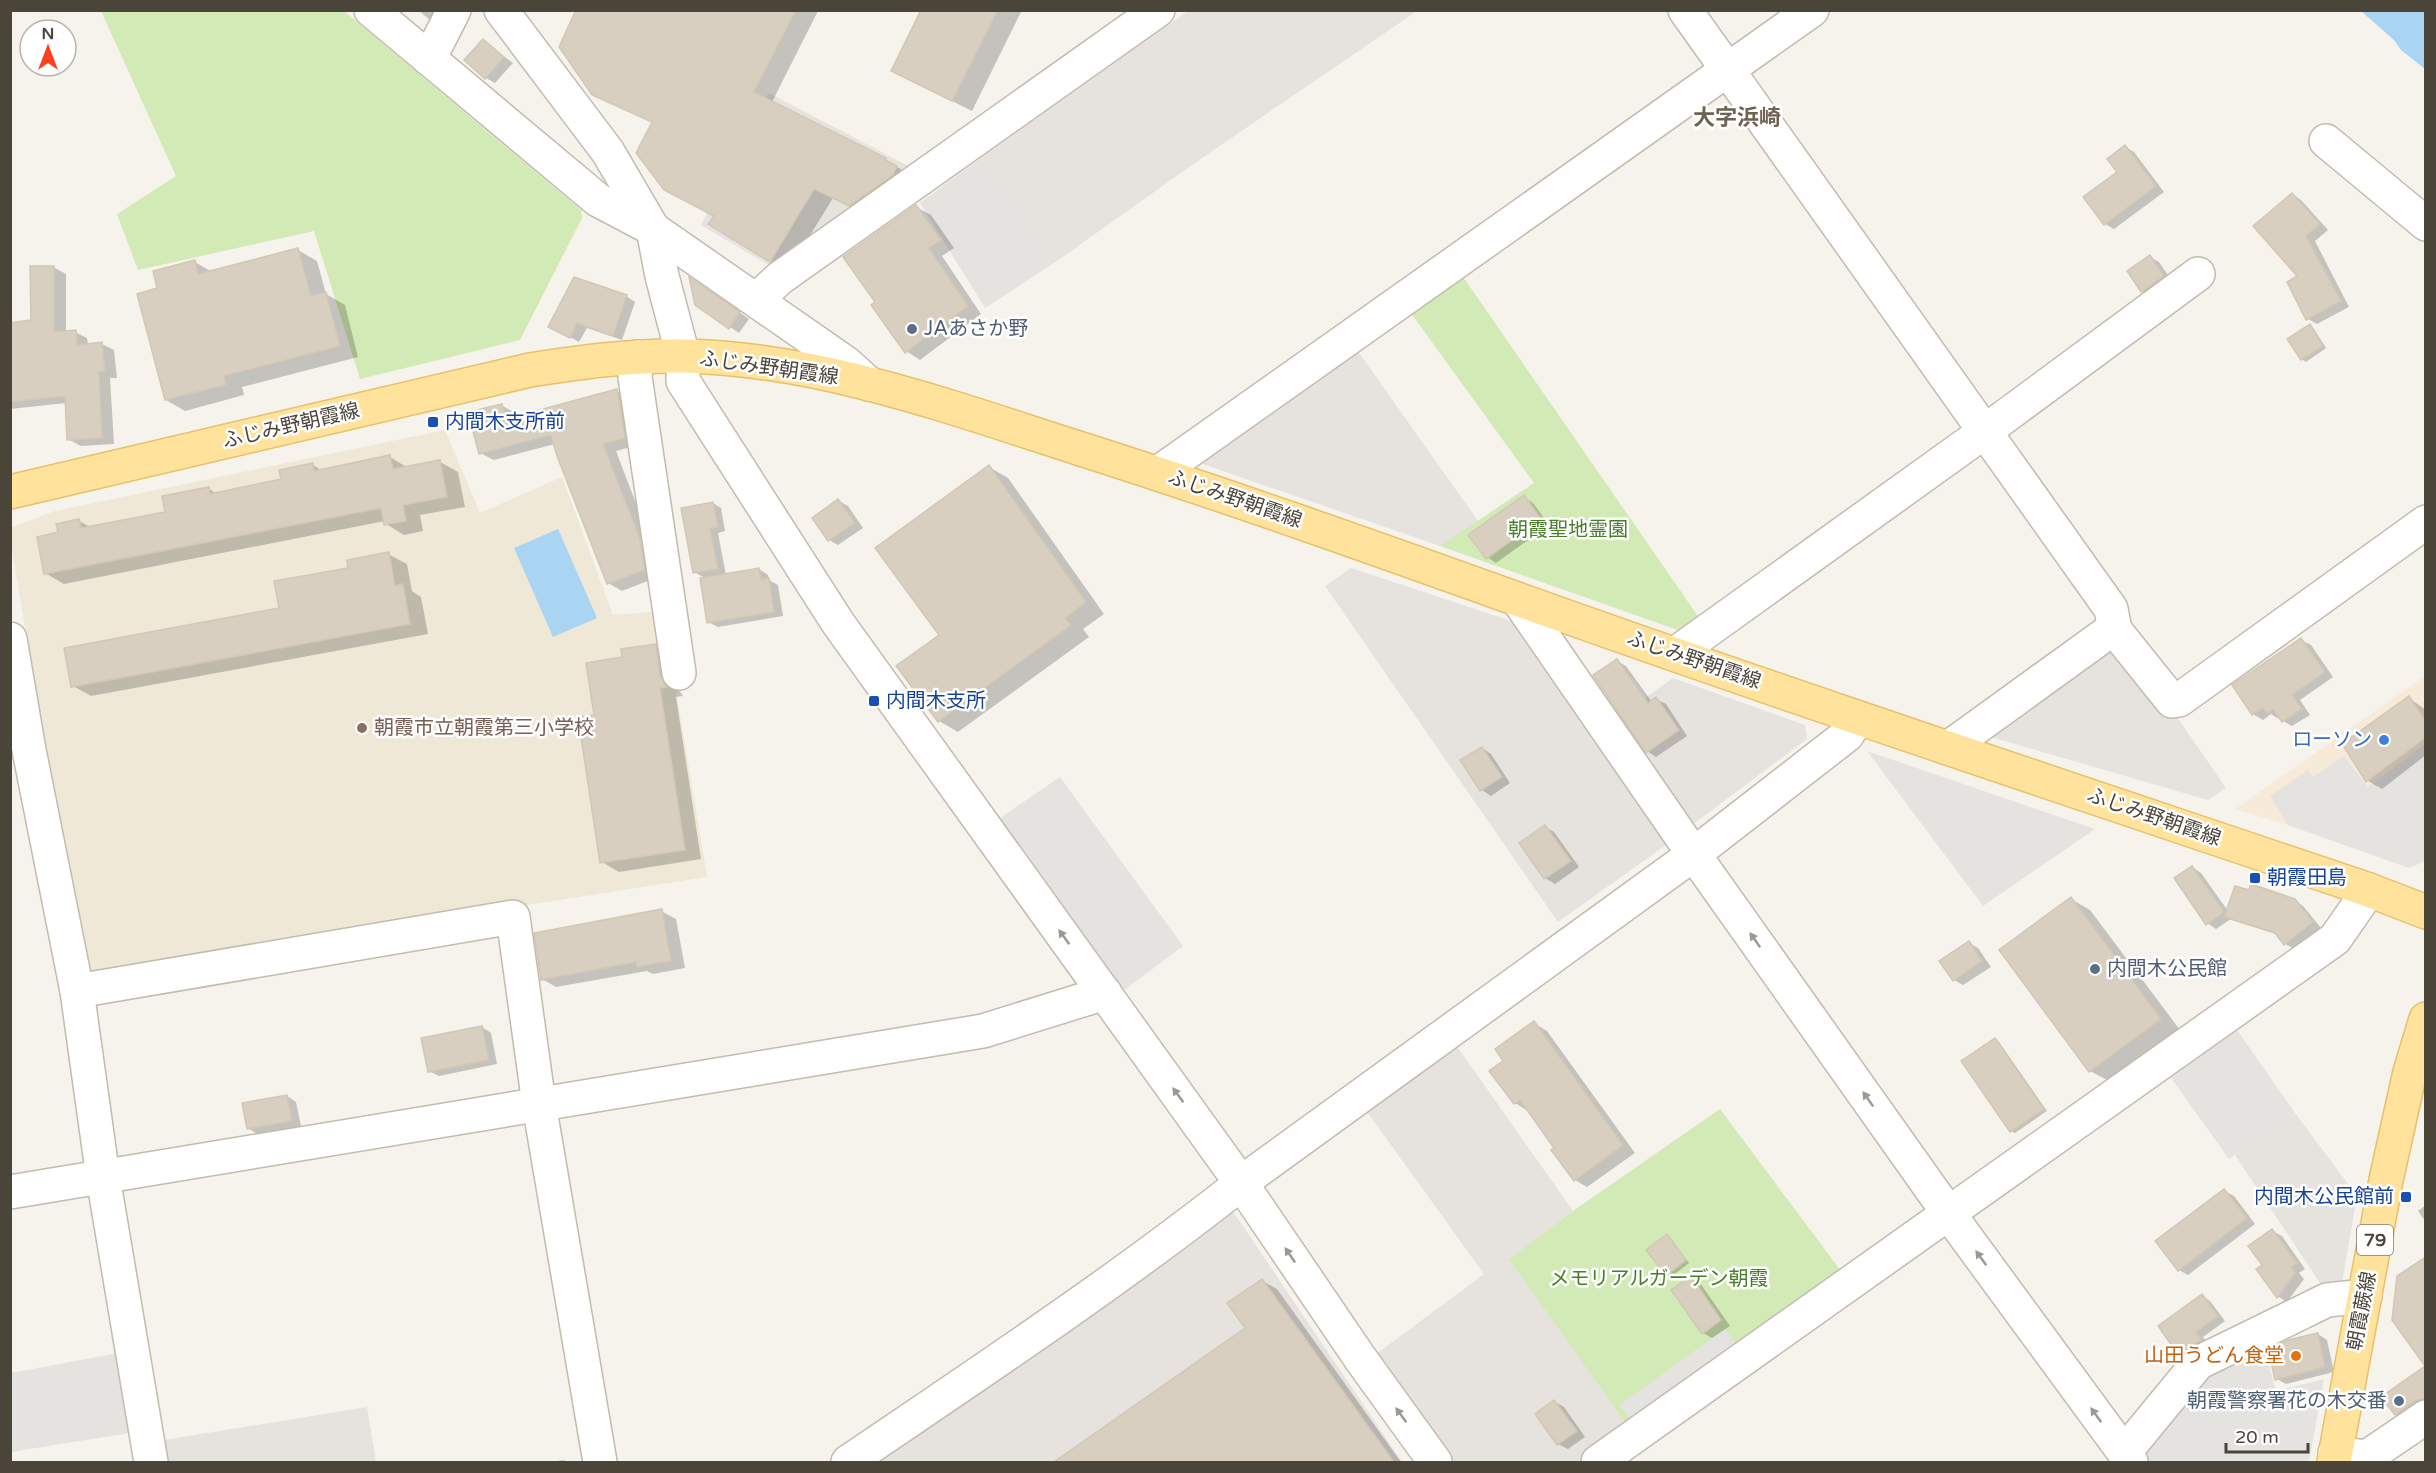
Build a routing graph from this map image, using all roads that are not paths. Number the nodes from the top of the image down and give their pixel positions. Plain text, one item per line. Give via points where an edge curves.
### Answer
1 (371, 10) edge
2 (454, 10) edge
3 (501, 10) edge
4 (1685, 10) edge
5 (1812, 10) edge
6 (1155, 12) edge
7 (429, 59) junction
8 (1728, 71) junction
9 (2326, 141) dead end
10 (2426, 224) edge
11 (653, 229) junction
12 (2198, 274) dead end
13 (756, 300) junction
14 (683, 356) junction
15 (637, 357) junction
16 (869, 384) junction
17 (1984, 432) junction
18 (1158, 473) junction
19 (10, 492) edge
20 (2426, 522) edge
21 (1518, 600) junction
22 (2115, 630) junction
23 (10, 639) edge
24 (1675, 654) junction
25 (679, 673) dead end
26 (1858, 718) junction
27 (1948, 748) junction
28 (1694, 854) junction
29 (2369, 891) junction
30 (2426, 912) edge
31 (77, 990) junction
32 (1105, 993) junction
33 (2426, 1019) edge
34 (539, 1104) junction
35 (103, 1177) junction
36 (1241, 1183) junction
37 (10, 1192) edge
38 (1949, 1214) junction
39 (2365, 1296) junction
40 (2426, 1417) edge
41 (2127, 1458) edge
42 (2334, 1458) edge
43 (151, 1462) edge
44 (600, 1462) edge
45 (848, 1462) edge
46 (1435, 1462) edge
47 (1598, 1462) edge

1 - 7 street
2 - 7 street
3 - 11 street via 608,152
4 - 8 street
5 - 8 street
6 - 13 street via 780,278
7 - 11 street via 598,200
8 - 17 street
8 - 18 street
9 - 10 street
11 - 13 street
11 - 14 street
12 - 17 street
13 - 16 street via 846,363
14 - 15 main road, ふじみ野朝霞線
14 - 16 main road, ふじみ野朝霞線 via 779,365
32 -> 14 street via 838,623 683,381
15 - 19 main road, ふじみ野朝霞線 via 530,370
15 - 25 street via 635,377
16 - 18 main road, ふじみ野朝霞線
17 - 22 street via 2111,609
17 - 24 street
18 - 21 main road, ふじみ野朝霞線
20 - 22 street via 2179,700 2172,701
21 - 24 main road, ふじみ野朝霞線
21 - 28 street
22 - 27 street
23 - 31 street
24 - 26 main road, ふじみ野朝霞線
26 - 27 main road, ふじみ野朝霞線
26 - 28 street via 1847,735
27 - 29 main road, ふじみ野朝霞線
28 - 36 street
38 -> 28 street
29 - 30 main road, ふじみ野朝霞線
29 - 38 street via 2335,939
31 - 34 street via 513,917
31 - 35 street
32 - 34 street via 983,1031
36 -> 32 street
33 - 39 main road, 朝霞蕨線 / 79 via 2399,1119
34 - 35 street
34 - 44 street
35 - 37 street
35 - 43 street
36 - 45 street via 1036,1334
46 -> 36 street
41 -> 38 street
38 - 47 street
39 - 41 street via 2327,1300 2198,1364
39 - 42 main road, 朝霞蕨線 / 79
40 - 42 street via 2367,1456

